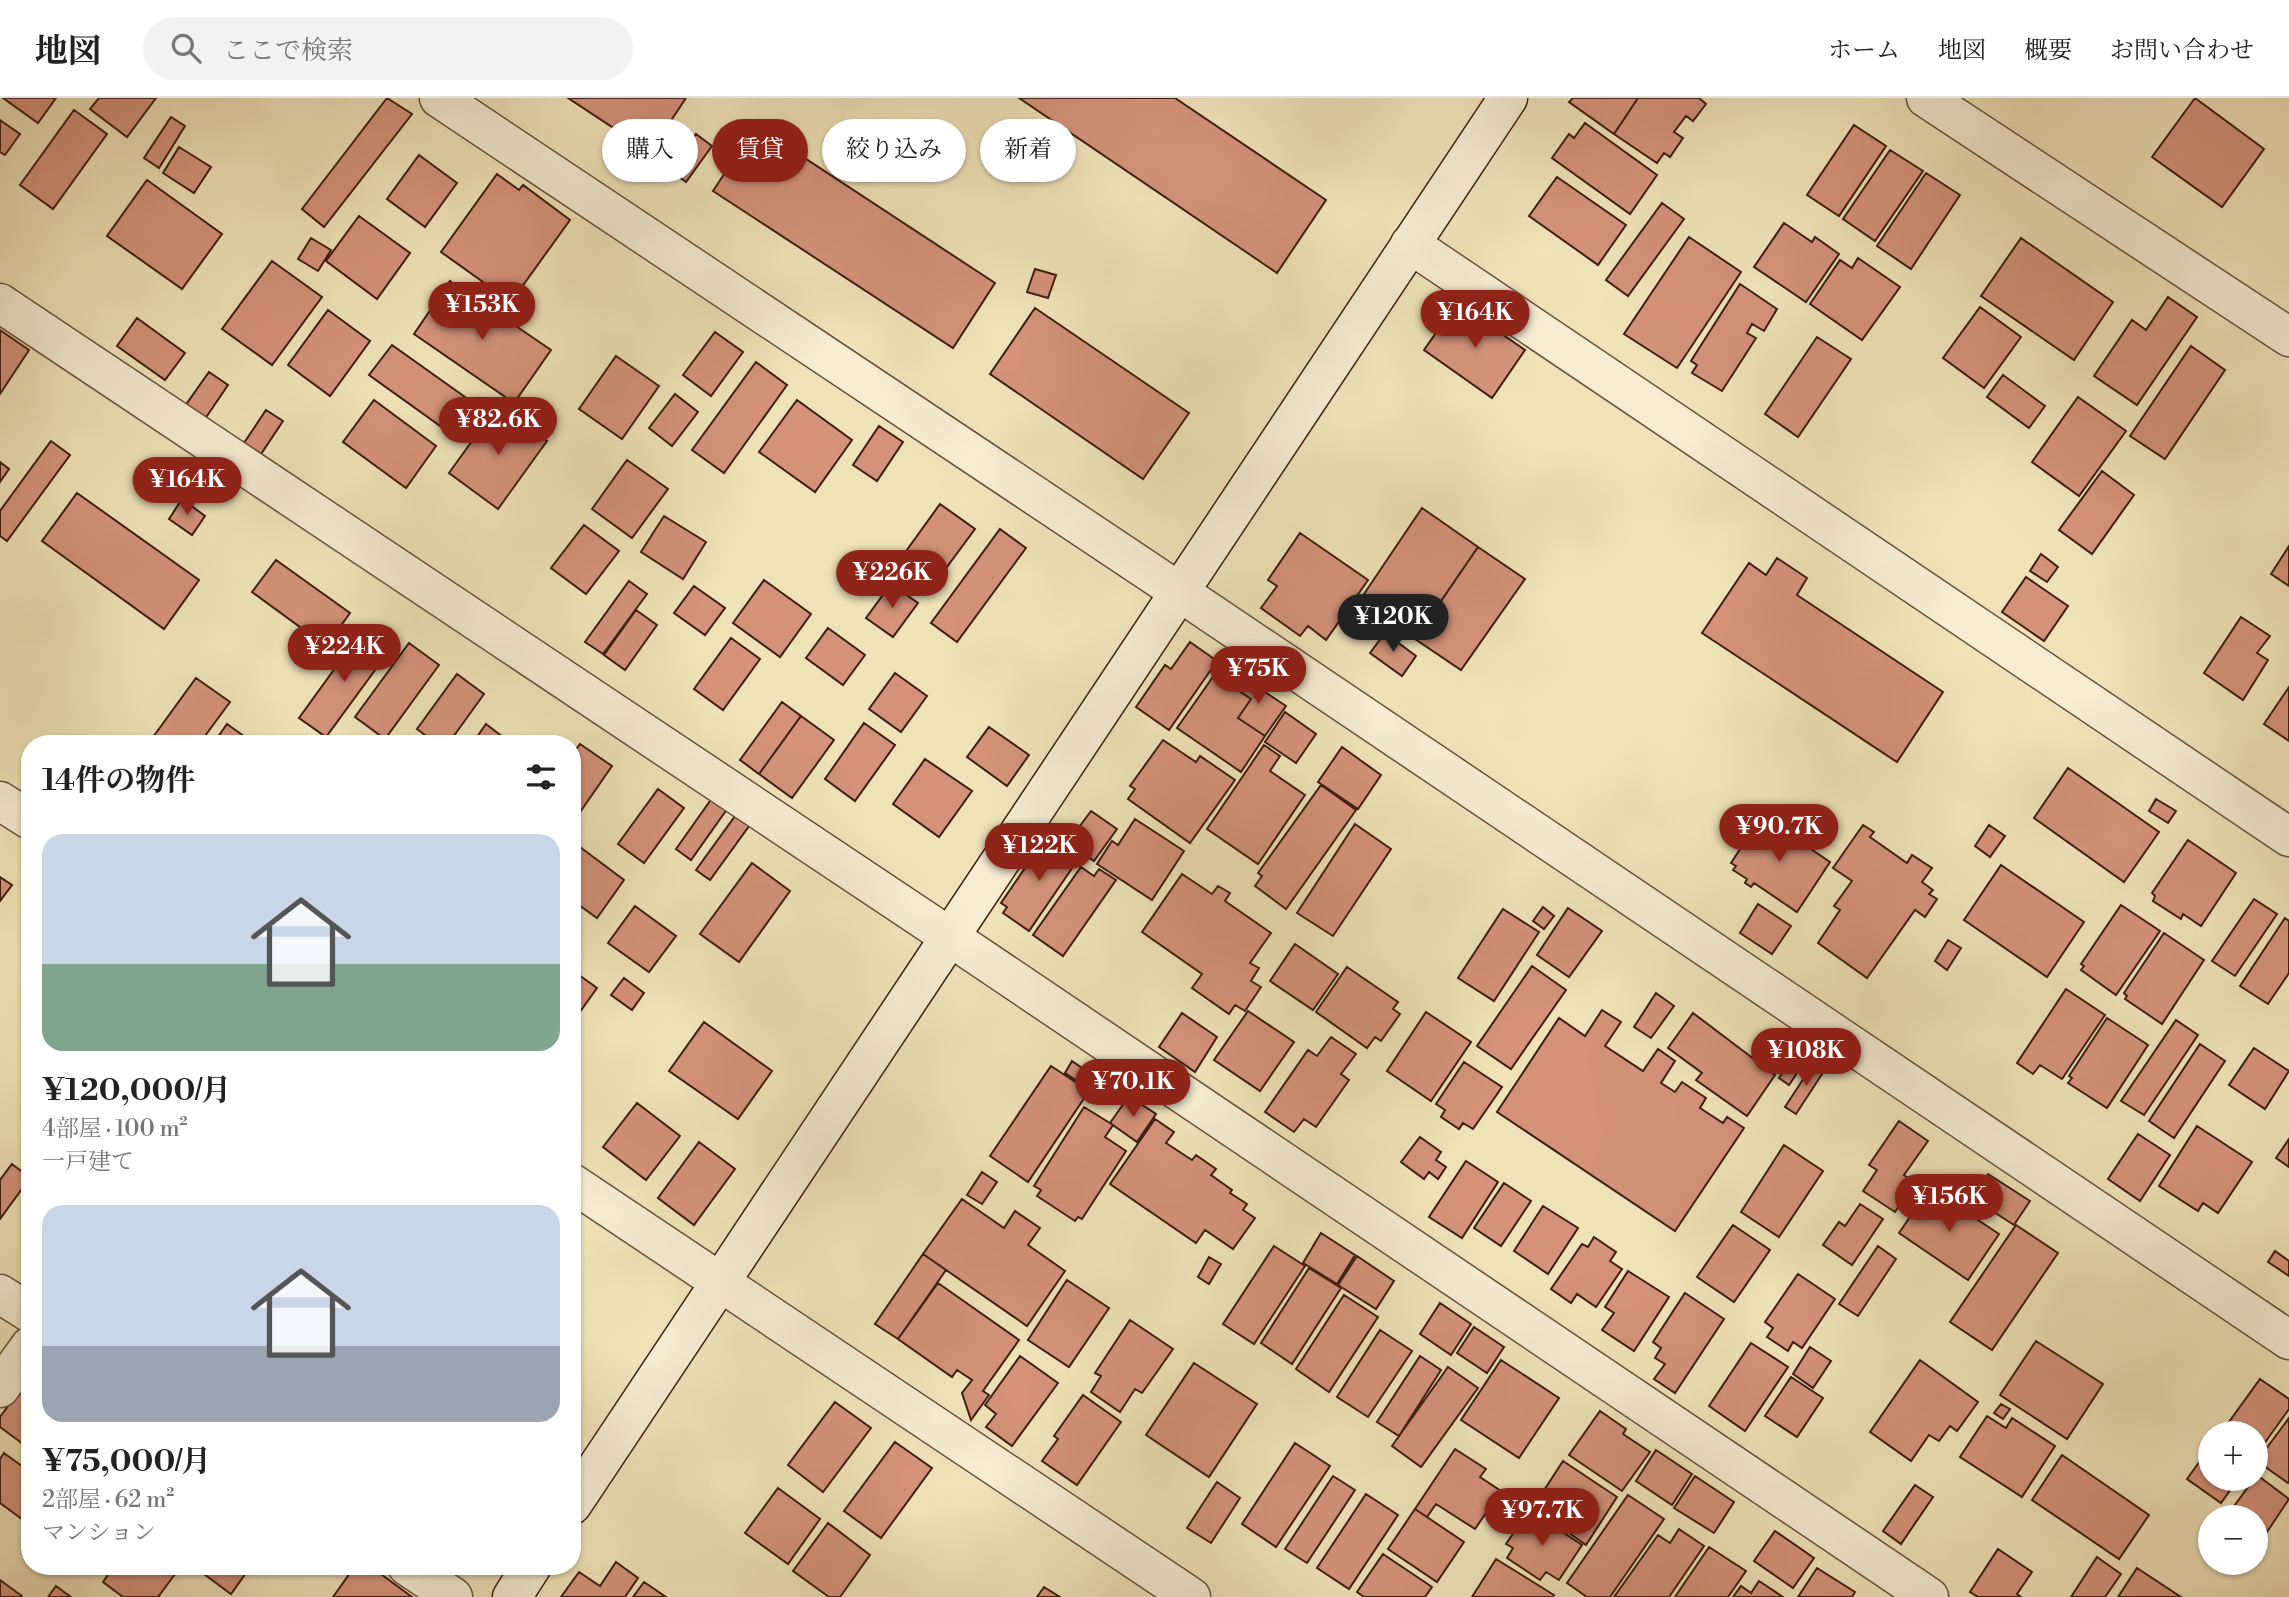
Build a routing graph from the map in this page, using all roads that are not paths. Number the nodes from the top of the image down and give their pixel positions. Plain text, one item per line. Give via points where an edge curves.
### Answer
1 (439, 98) edge
2 (1508, 98) edge
3 (1926, 98) edge
4 (1410, 244) junction
5 (0, 303) edge
6 (2289, 337) edge
7 (1178, 591) junction
8 (0, 801) edge
9 (21, 814) edge
10 (2289, 837) edge
11 (950, 937) junction
12 (581, 1189) edge
13 (720, 1282) junction
14 (0, 1294) edge
15 (21, 1307) edge
16 (2289, 1340) edge
17 (21, 1359) edge
18 (0, 1388) edge
19 (581, 1491) edge
20 (420, 1575) edge
21 (526, 1575) edge
22 (453, 1597) edge
23 (512, 1597) edge
24 (1191, 1597) edge
25 (1929, 1597) edge

1 - 7 street
2 - 4 street
3 - 6 street
4 - 7 street
4 - 10 street
5 - 11 street
7 - 11 street
7 - 16 street
8 - 9 street
11 - 13 street
11 - 25 street
12 - 13 street
13 - 19 street
13 - 24 street
14 - 15 street
17 - 18 street
20 - 22 street
21 - 23 street

